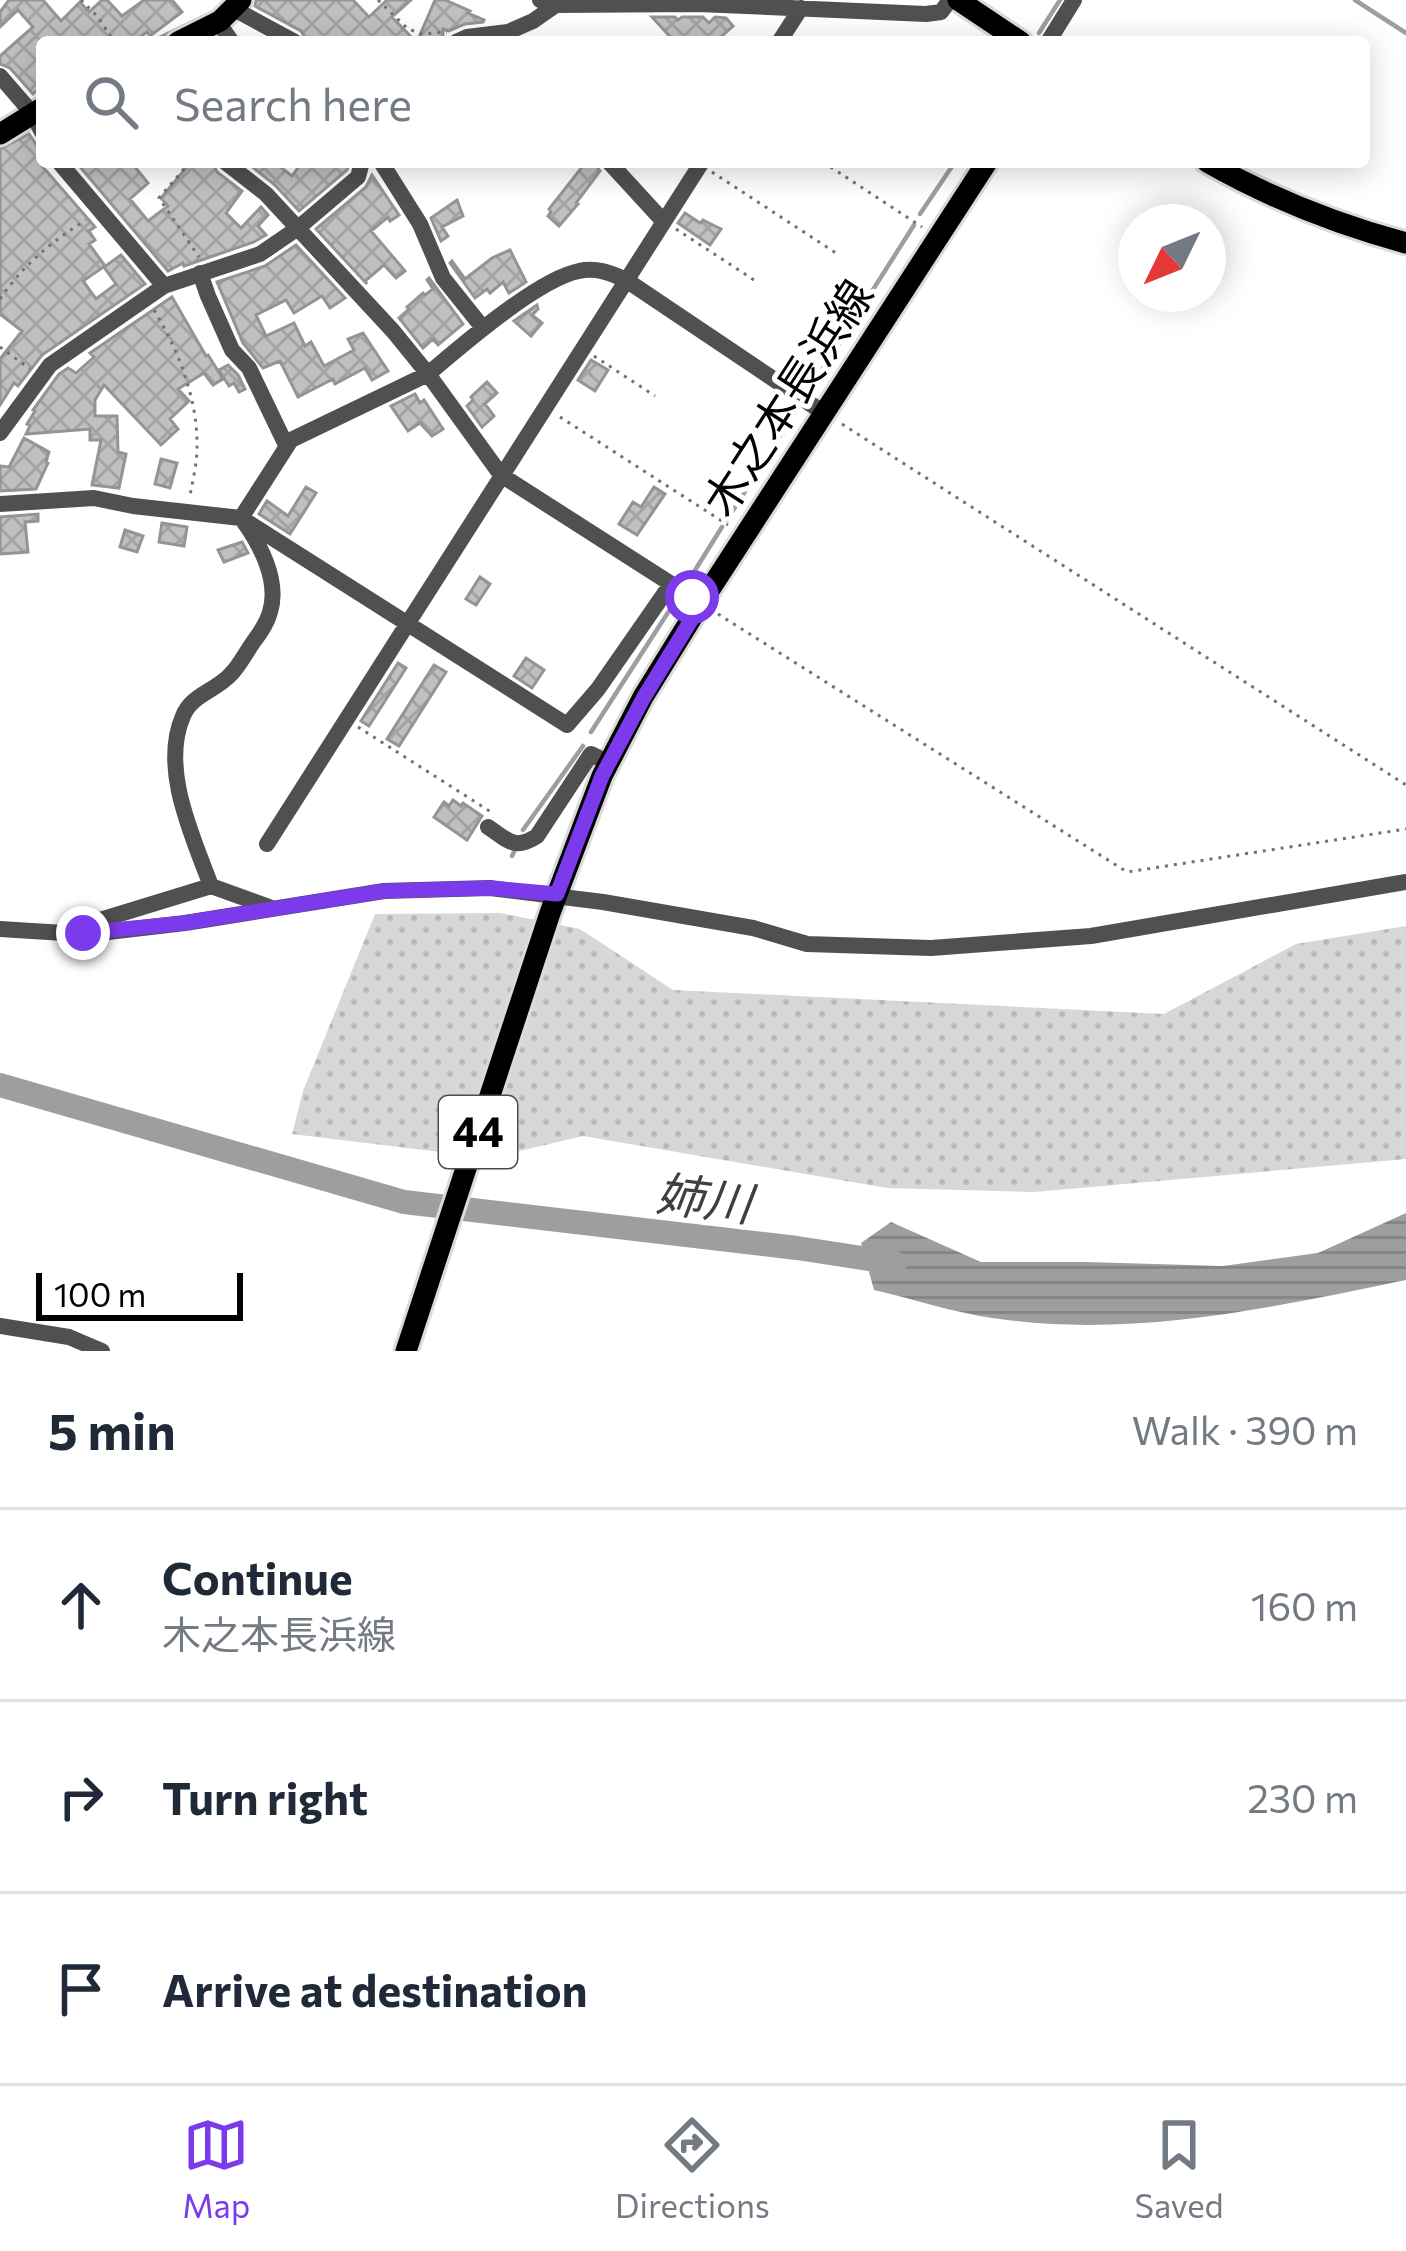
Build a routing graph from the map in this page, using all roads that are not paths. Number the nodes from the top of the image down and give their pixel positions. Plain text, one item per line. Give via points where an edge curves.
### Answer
1 (954, 0) edge
2 (1074, 0) edge
3 (548, 2) edge
4 (700, 2) edge
5 (577, 3) edge
6 (801, 8) junction
7 (227, 9) edge
8 (187, 36) edge
9 (283, 36) edge
10 (512, 36) edge
11 (783, 36) edge
12 (1011, 36) edge
13 (1052, 36) edge
14 (0, 76) edge
15 (36, 115) edge
16 (36, 119) edge
17 (0, 134) edge
18 (64, 168) edge
19 (233, 168) edge
20 (360, 168) edge
21 (385, 168) edge
22 (614, 168) edge
23 (698, 168) edge
24 (983, 168) edge
25 (1218, 168) edge
26 (664, 222) junction
27 (298, 228) junction
28 (1406, 243) edge
29 (204, 272) junction
30 (626, 280) junction
31 (164, 286) junction
32 (483, 328) junction
33 (428, 374) junction
34 (824, 412) junction
35 (0, 433) edge
36 (286, 445) junction
37 (502, 475) junction
38 (0, 503) edge
39 (241, 518) junction
40 (671, 584) junction
41 (701, 604) junction
42 (407, 623) junction
43 (609, 763) junction
44 (490, 820) road end
45 (267, 844) dead end
46 (1406, 882) edge
47 (211, 886) junction
48 (554, 904) junction
49 (275, 909) junction
50 (0, 929) edge
51 (64, 933) junction
52 (0, 1326) edge
53 (102, 1351) edge
54 (406, 1351) edge

1 - 6 street via 938,14
1 - 12 main road
2 - 13 street
3 - 5 street
3 - 10 street
4 - 5 street
4 - 6 street
6 - 11 street
7 - 8 main road
7 - 9 street
14 - 15 street
16 - 17 main road
18 - 31 street
19 - 27 street
20 - 27 street
21 - 32 street via 443,278
22 - 26 street
23 - 26 street
24 - 34 main road, 木之本長浜線 / 44
25 - 28 main road via 1348,227
26 - 30 street
27 - 29 street via 260,254
27 - 33 street
29 - 31 street
29 - 36 street via 232,350
30 - 32 street via 576,271
30 - 34 street
30 - 37 street
31 - 35 street via 50,365
32 - 33 street
33 - 36 street
33 - 37 street
34 - 41 main road, 木之本長浜線 / 44
36 - 39 street
37 - 40 street
37 - 42 street
38 - 39 street via 94,498
39 - 42 street
39 - 47 street via 263,555 270,612 231,674 182,716 177,739 178,795
40 - 41 street
40 - 42 street via 567,725
41 - 43 main road, 木之本長浜線 / 44
42 - 45 street
43 - 44 street via 591,754 525,844 514,844
43 - 48 main road, 木之本長浜線 / 44
46 - 48 street via 1091,936 931,948 807,944 753,928
47 - 49 street
47 - 51 street
48 - 49 street via 490,888 384,891
48 - 54 main road, 木之本長浜線 / 44
49 - 51 street
50 - 51 street
52 - 53 street

